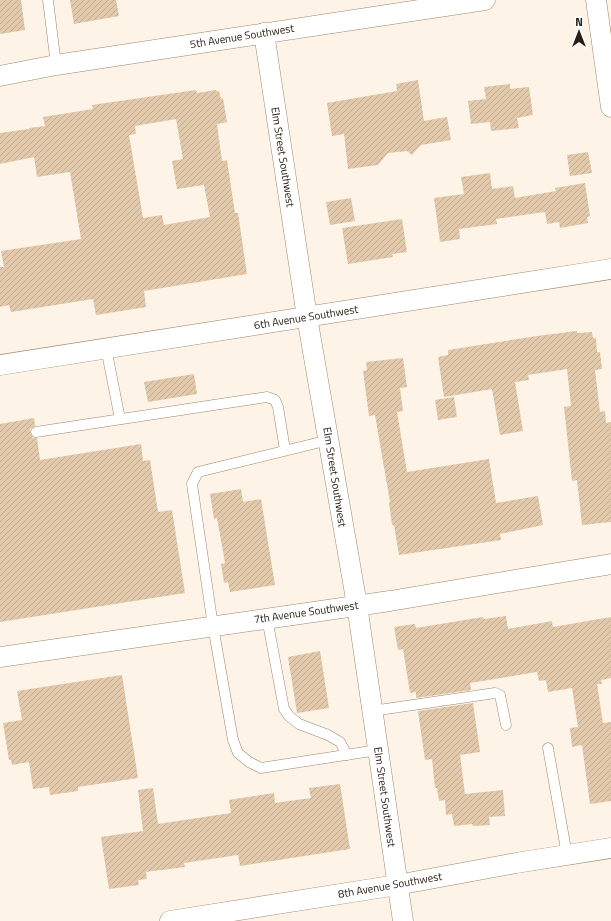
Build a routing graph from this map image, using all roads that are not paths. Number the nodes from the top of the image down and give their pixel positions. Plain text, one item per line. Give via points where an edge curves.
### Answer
1 (48, 0) edge
2 (485, 0) edge
3 (596, 0) edge
4 (264, 33) junction
5 (56, 65) junction
6 (0, 76) edge
7 (611, 107) edge
8 (611, 268) edge
9 (307, 317) junction
10 (106, 348) junction
11 (0, 365) edge
12 (120, 419) junction
13 (36, 432) dead end
14 (329, 440) junction
15 (285, 450) junction
16 (611, 564) edge
17 (356, 605) junction
18 (267, 618) junction
19 (213, 626) junction
20 (0, 657) edge
21 (372, 711) junction
22 (506, 725) dead end
23 (548, 748) dead end
24 (378, 750) junction
25 (347, 755) junction
26 (611, 848) edge
27 (567, 855) junction
28 (397, 885) junction
29 (170, 921) edge
30 (403, 921) edge

1 - 5 lane
2 - 4 street, 5th Avenue Southwest
3 - 7 street
4 - 5 street, 5th Avenue Southwest
4 - 9 street, Elm Street Southwest
5 - 6 street, 5th Avenue Southwest
8 - 9 street, 6th Avenue Southwest
9 - 10 street, 6th Avenue Southwest
9 - 14 street, Elm Street Southwest
10 - 11 street, 6th Avenue Southwest
10 - 12 lane
12 - 13 lane
12 - 15 lane via 266,397 275,400 278,407
14 - 15 lane
14 - 17 street, Elm Street Southwest
15 - 19 lane via 198,472 192,484
16 - 17 street, 7th Avenue Southwest
17 - 18 street, 7th Avenue Southwest
17 - 21 street, Elm Street Southwest
18 - 19 street, 7th Avenue Southwest
18 - 25 lane via 284,709 299,724 340,742
19 - 20 street, 7th Avenue Southwest
19 - 25 lane via 233,740 238,752 261,768
21 - 22 lane via 495,693 500,695
21 - 24 street, Elm Street Southwest
23 - 27 lane
24 - 25 lane
24 - 28 street, Elm Street Southwest
26 - 27 street, 8th Avenue Southwest
27 - 28 street, 8th Avenue Southwest
28 - 29 street, 8th Avenue Southwest
28 - 30 street, Elm Street Southwest

